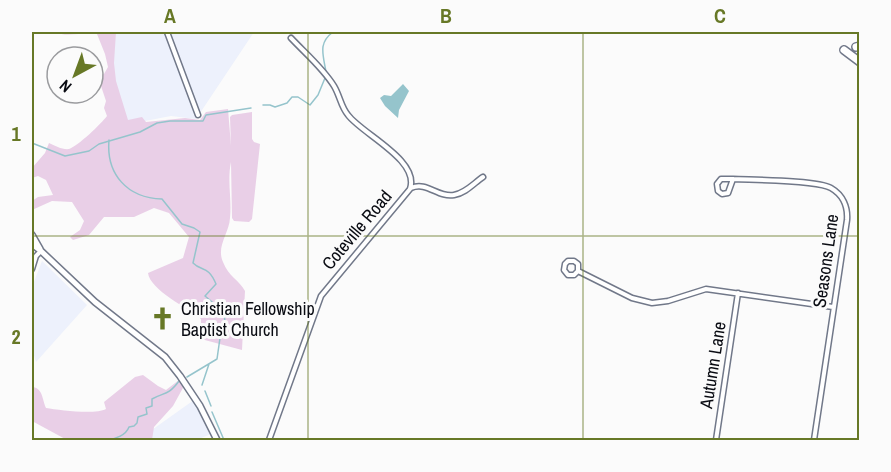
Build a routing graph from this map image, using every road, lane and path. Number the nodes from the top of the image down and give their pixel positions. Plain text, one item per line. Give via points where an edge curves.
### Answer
1 (167, 32) edge
2 (291, 38) dead end
3 (844, 50) dead end
4 (860, 62) edge
5 (198, 115) dead end
6 (411, 177) junction
7 (483, 177) dead end
8 (733, 179) junction
9 (421, 185) junction
10 (410, 189) junction
11 (32, 235) edge
12 (32, 244) edge
13 (41, 251) junction
14 (32, 269) edge
15 (578, 271) junction
16 (738, 293) junction
17 (833, 307) junction
18 (217, 441) edge
19 (269, 441) edge
20 (716, 441) edge
21 (814, 441) edge

1 - 5 street
2 - 6 street, Coteville Road via 329,80 348,116 392,150
3 - 4 highway
6 - 9 street
6 - 10 street, Coteville Road
7 - 9 street via 453,195
8 - 8 street via 728,193 718,191 718,181
8 - 17 street, Seasons Lane via 822,184 841,196 847,220
9 - 10 street
10 - 19 street, Coteville Road via 321,296
11 - 13 main road
12 - 13 main road
13 - 14 street
13 - 18 main road via 83,291 165,357 200,406
15 - 15 street via 575,261 565,264 568,275
15 - 16 street via 625,295 652,303 704,289
16 - 17 street
16 - 20 street, Autumn Lane
17 - 21 street, Seasons Lane

